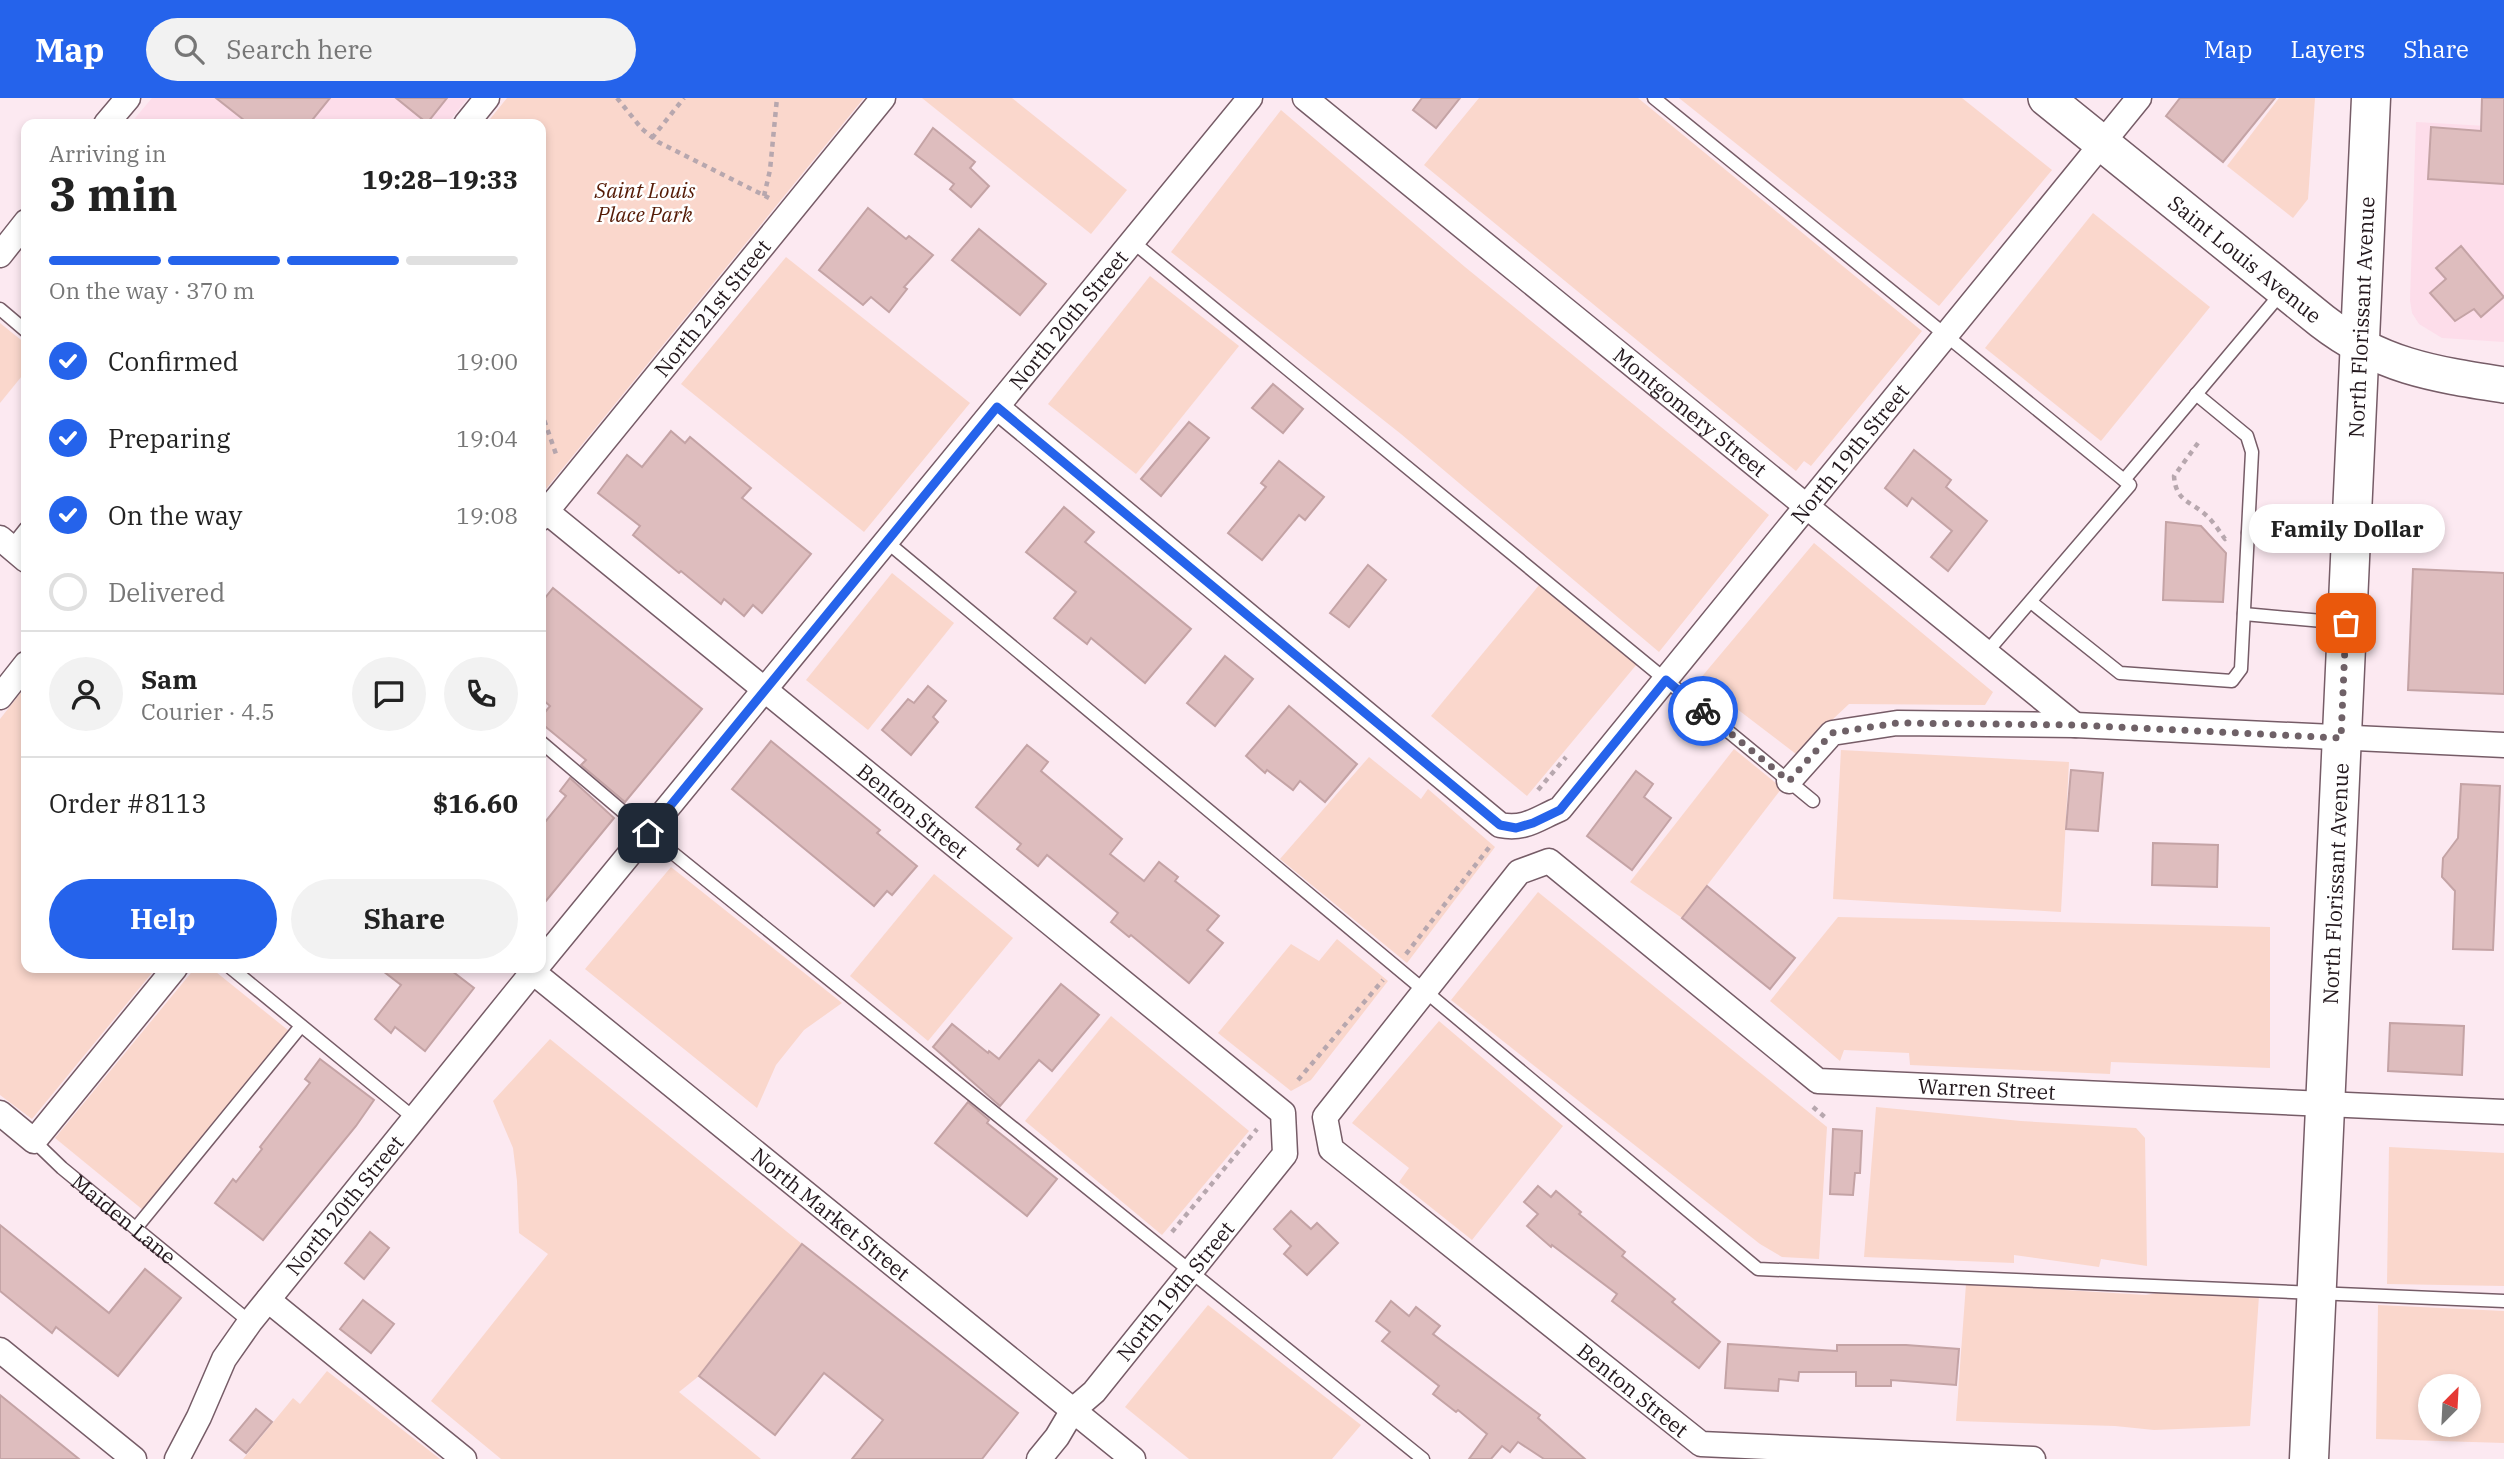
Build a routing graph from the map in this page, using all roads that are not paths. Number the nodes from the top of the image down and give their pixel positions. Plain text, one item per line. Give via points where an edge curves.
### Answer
1 (128, 98) edge
2 (488, 98) edge
3 (883, 98) edge
4 (1251, 98) edge
5 (1305, 98) edge
6 (1654, 98) edge
7 (2046, 98) edge
8 (2138, 98) edge
9 (2371, 98) edge
10 (110, 119) edge
11 (470, 119) edge
12 (2102, 143) junction
13 (21, 228) edge
14 (1133, 242) junction
15 (0, 255) edge
16 (2283, 290) junction
17 (0, 309) edge
18 (21, 327) edge
19 (1946, 335) junction
20 (2359, 348) junction
21 (2504, 386) edge
22 (2196, 394) junction
23 (997, 407) junction
24 (2124, 480) junction
25 (1807, 507) junction
26 (546, 508) edge
27 (546, 514) edge
28 (2248, 533) junction
29 (2350, 541) junction
30 (887, 542) junction
31 (2031, 602) junction
32 (2244, 614) junction
33 (2346, 623) junction
34 (1986, 653) junction
35 (21, 670) edge
36 (1666, 680) junction
37 (766, 691) junction
38 (0, 697) edge
39 (2075, 725) junction
40 (2341, 738) junction
41 (2504, 745) edge
42 (546, 746) edge
43 (1789, 781) junction
44 (1813, 801) dead end
45 (648, 833) junction
46 (546, 954) edge
47 (171, 973) edge
48 (237, 973) edge
49 (530, 973) edge
50 (542, 973) edge
51 (1425, 990) junction
52 (301, 1026) junction
53 (2324, 1104) junction
54 (2504, 1112) edge
55 (0, 1113) edge
56 (1283, 1113) joint
57 (414, 1118) junction
58 (34, 1141) junction
59 (136, 1228) junction
60 (1190, 1272) junction
61 (2316, 1293) junction
62 (268, 1300) junction
63 (2504, 1301) edge
64 (250, 1322) junction
65 (0, 1350) edge
66 (1073, 1410) junction
67 (134, 1459) edge
68 (177, 1459) edge
69 (464, 1459) edge
70 (1039, 1459) edge
71 (1133, 1459) edge
72 (1423, 1459) edge
73 (2033, 1459) edge
74 (2309, 1459) edge

1 - 10 street
2 - 11 street
3 - 26 street, North 21st Street
4 - 14 street, North 20th Street
5 - 25 street, Montgomery Street
6 - 19 lane
7 - 12 street, Saint Louis Avenue
8 - 12 street, North 19th Street
9 - 20 main road, North Florissant Avenue
12 - 16 street, Saint Louis Avenue
12 - 19 street, North 19th Street
13 - 15 street
14 - 23 street, North 20th Street
14 - 36 lane
16 - 20 street, Saint Louis Avenue
16 - 22 lane
17 - 18 lane
19 - 24 lane
19 - 25 street, North 19th Street
20 - 21 street, Saint Louis Avenue via 2413,368
20 - 29 main road, North Florissant Avenue
22 - 24 lane
22 - 28 lane via 2250,442
23 - 30 street, North 20th Street
23 - 36 street, North 19th Street via 1500,825 1516,828 1560,810
24 - 31 lane via 2130,485
25 - 34 street, Montgomery Street
25 - 36 street, North 19th Street
27 - 37 street, Benton Street
28 - 29 lane
28 - 32 lane
29 - 33 main road, North Florissant Avenue
30 - 37 street, North 20th Street
30 - 51 lane
31 - 32 lane via 2120,673 2231,681 2241,669
31 - 34 lane
32 - 33 lane
33 - 40 main road, North Florissant Avenue
34 - 39 street, Montgomery Street
35 - 38 street
36 - 43 lane
37 - 45 street, North 20th Street
37 - 56 street, Benton Street
39 - 40 street
39 - 43 street via 1897,723 1845,729 1825,738
40 - 41 street
40 - 53 main road, North Florissant Avenue
42 - 45 lane
43 - 44 lane
45 - 46 street, North 20th Street
45 - 60 lane
47 - 58 street
48 - 52 lane
49 - 57 street, North 20th Street
50 - 66 street, North Market Street
51 - 53 street, Warren Street via 1519,872 1549,861 1818,1081
51 - 61 lane via 1758,1269
51 - 73 street, Benton Street via 1325,1117 1331,1149 1701,1444
52 - 57 lane
52 - 59 lane
53 - 54 street, Warren Street
53 - 61 main road, North Florissant Avenue
55 - 58 street, Maiden Lane
56 - 60 street, North 19th Street via 1285,1154
57 - 62 street, North 20th Street
58 - 59 lane, Maiden Lane
59 - 64 lane, Maiden Lane
60 - 66 street, North 19th Street via 1094,1392
60 - 72 lane
61 - 63 lane
61 - 74 main road, North Florissant Avenue
62 - 64 street, North 20th Street
62 - 69 street
64 - 68 street, North 20th Street via 224,1359
65 - 67 street
66 - 70 street, North 19th Street
66 - 71 street, North Market Street

